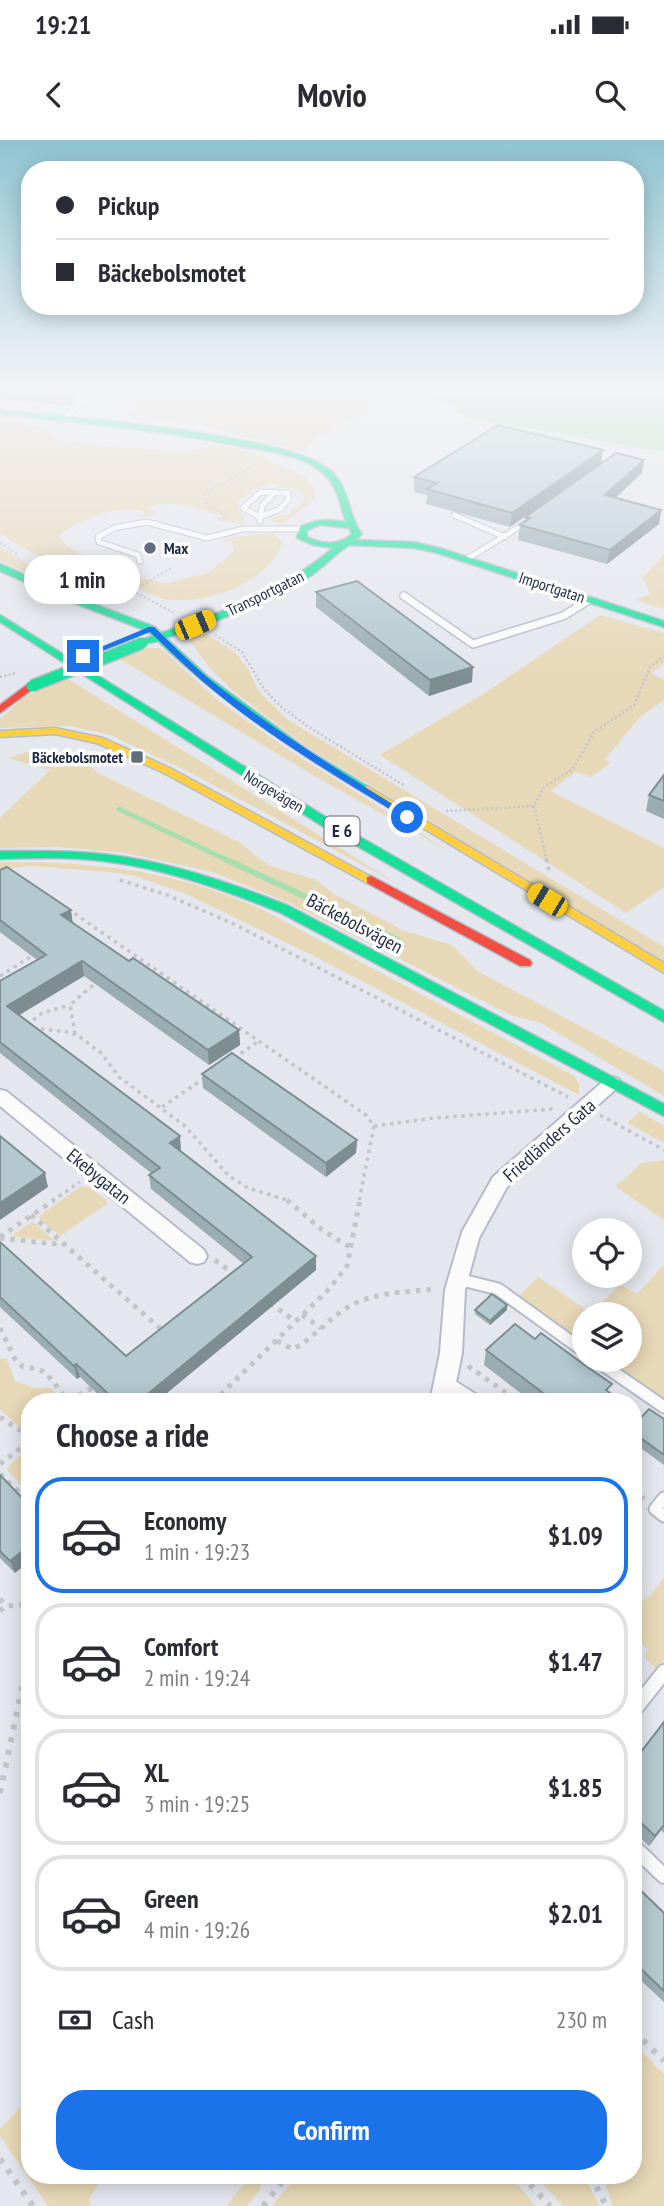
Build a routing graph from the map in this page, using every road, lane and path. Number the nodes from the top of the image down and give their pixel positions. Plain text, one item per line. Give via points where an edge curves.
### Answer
1 (217, 486) edge
2 (326, 486) edge
3 (339, 486) edge
4 (282, 493) junction
5 (538, 514) edge
6 (454, 515) edge
7 (260, 517) junction
8 (221, 521) dead end
9 (260, 528) junction
10 (305, 531) junction
11 (349, 536) junction
12 (505, 537) junction
13 (0, 543) edge
14 (440, 551) junction
15 (18, 554) dead end
16 (467, 559) junction
17 (140, 561) dead end
18 (300, 565) junction
19 (0, 567) edge
20 (171, 568) dead end
21 (61, 572) dead end
22 (134, 590) junction
23 (404, 596) dead end
24 (589, 600) junction
25 (161, 605) dead end
26 (0, 618) edge
27 (664, 624) edge
28 (188, 627) junction
29 (156, 633) junction
30 (218, 636) dead end
31 (88, 651) dead end
32 (664, 656) edge
33 (119, 671) dead end
34 (16, 680) edge
35 (218, 689) junction
36 (0, 710) edge
37 (0, 734) edge
38 (411, 790) dead end
39 (435, 804) dead end
40 (534, 806) junction
41 (446, 811) junction
42 (457, 818) dead end
43 (0, 855) edge
44 (540, 868) dead end
45 (108, 878) dead end
46 (64, 906) edge
47 (89, 923) junction
48 (556, 923) dead end
49 (78, 930) edge
50 (42, 950) edge
51 (132, 953) junction
52 (123, 961) edge
53 (664, 969) edge
54 (539, 970) dead end
55 (0, 976) edge
56 (105, 976) edge
57 (7, 981) edge
58 (664, 983) edge
59 (576, 985) dead end
60 (70, 1005) junction
61 (642, 1005) junction
62 (664, 1017) edge
63 (18, 1028) edge
64 (25, 1030) junction
65 (75, 1035) junction
66 (259, 1041) junction
67 (227, 1063) edge
68 (216, 1070) edge
69 (612, 1083) junction
70 (0, 1096) edge
71 (162, 1107) junction
72 (587, 1107) junction
73 (664, 1111) edge
74 (374, 1126) junction
75 (664, 1150) edge
76 (94, 1172) junction
77 (31, 1215) junction
78 (0, 1237) edge
79 (61, 1241) junction
80 (351, 1248) junction
81 (197, 1256) joint
82 (243, 1282) edge
83 (457, 1285) junction
84 (264, 1297) edge
85 (302, 1315) junction
86 (295, 1321) junction
87 (0, 1328) edge
88 (321, 1328) junction
89 (169, 1336) edge
90 (277, 1341) junction
91 (572, 1342) edge
92 (451, 1353) junction
93 (613, 1372) edge
94 (105, 1386) edge
95 (444, 1392) edge
96 (66, 1393) edge
97 (79, 1393) edge
98 (222, 1393) edge
99 (506, 1393) edge
100 (664, 1408) edge
101 (0, 1418) edge
102 (21, 1433) edge
103 (21, 1446) edge
104 (0, 1464) edge
105 (0, 1474) edge
106 (21, 1494) edge
107 (664, 1498) edge
108 (664, 1516) edge
109 (0, 1599) edge
110 (21, 1605) edge
111 (6, 1606) junction
112 (0, 1611) edge
113 (664, 1672) edge
114 (21, 1693) edge
115 (642, 1700) edge
116 (0, 1793) edge
117 (642, 1854) edge
118 (664, 1875) edge
119 (642, 2039) edge
120 (664, 2061) edge
121 (0, 2159) edge
122 (281, 2184) edge
123 (529, 2184) edge
124 (595, 2184) edge
125 (33, 2206) edge
126 (263, 2206) edge
127 (550, 2206) edge
128 (606, 2206) edge

1 - 8 path via 205,494 207,505 226,516
2 - 10 main road via 332,494 328,506
3 - 11 main road via 347,505
4 - 7 lane via 262,506
4 - 7 lane via 288,500 280,509
4 - 7 lane via 261,492 243,508
5 - 12 lane
6 - 12 lane
7 - 9 lane
9 - 10 lane
9 - 17 lane via 207,538 147,522 114,528 96,540 138,555
10 - 11 main road via 333,522
10 - 11 main road, Transportgatan via 319,545
10 - 18 main road, Transportgatan
11 - 14 main road, Importgatan via 428,544
11 - 18 main road, Transportgatan
12 - 16 lane
13 - 15 path
14 - 16 main road, Importgatan
14 - 18 main road, Importgatan via 368,549
16 - 24 main road, Importgatan
18 - 28 main road, Transportgatan via 288,585
18 - 29 main road, Transportgatan
19 - 29 main road
20 - 22 path
21 - 22 path
22 - 25 path
23 - 24 lane via 473,644 563,615
24 - 27 main road, Importgatan
26 - 61 main road, Norgevägen / E 6 via 277,793
28 - 29 main road, Transportgatan
28 - 35 main road via 187,650
29 - 34 main road, Transportgatan
29 - 35 main road
30 - 38 path via 242,652 264,690 279,705
31 - 33 main road
32 - 40 path via 650,667 634,705 594,732 573,769 544,787
34 - 36 main road
35 - 53 main road via 362,789
37 - 54 main road via 55,732 99,740 177,776
39 - 41 path
40 - 41 path
40 - 44 path via 550,874
41 - 42 path
43 - 69 main road, Bäckebolsvägen via 75,855 144,863 237,889 284,909
45 - 72 path via 154,888 216,915
46 - 47 path
47 - 49 path
47 - 51 path
48 - 58 main road
50 - 55 path
51 - 52 path
51 - 66 path
55 - 57 path
56 - 60 path
59 - 61 main road
60 - 64 path via 42,1013
60 - 65 path
61 - 62 main road, Norgevägen / E 6
63 - 64 path
64 - 65 path
65 - 71 path via 101,1053 119,1077
66 - 67 path
66 - 74 path via 366,1115
68 - 71 path
69 - 72 street, Friedländers Gata
69 - 73 main road, Bäckebolsvägen
70 - 76 street, Ekebygatan
71 - 80 path via 199,1139 229,1175 248,1188 288,1200
72 - 74 path
72 - 75 path
72 - 83 street, Friedländers Gata via 500,1182 469,1238
74 - 80 path
76 - 77 path
76 - 81 street, Ekebygatan
77 - 78 path
77 - 79 path
78 - 79 path via 44,1244
79 - 89 path
80 - 85 path via 347,1266
81 - 82 path via 211,1258
83 - 88 path via 350,1305
83 - 91 lane via 498,1289
83 - 92 street, Friedländers Gata
84 - 86 path
85 - 86 path
85 - 88 path
86 - 90 path
87 - 96 path via 8,1336 18,1364 45,1372
88 - 90 path via 309,1343 293,1349
90 - 98 path
92 - 95 street, Friedländers Gata
92 - 99 path
93 - 100 lane
94 - 97 path
101 - 102 path
103 - 104 path
105 - 106 path
107 - 108 lane via 655,1509
109 - 111 path
110 - 111 path
111 - 112 path
113 - 115 lane
114 - 116 path
117 - 118 lane
119 - 120 path
121 - 125 path
122 - 126 path
123 - 127 path
124 - 128 path

